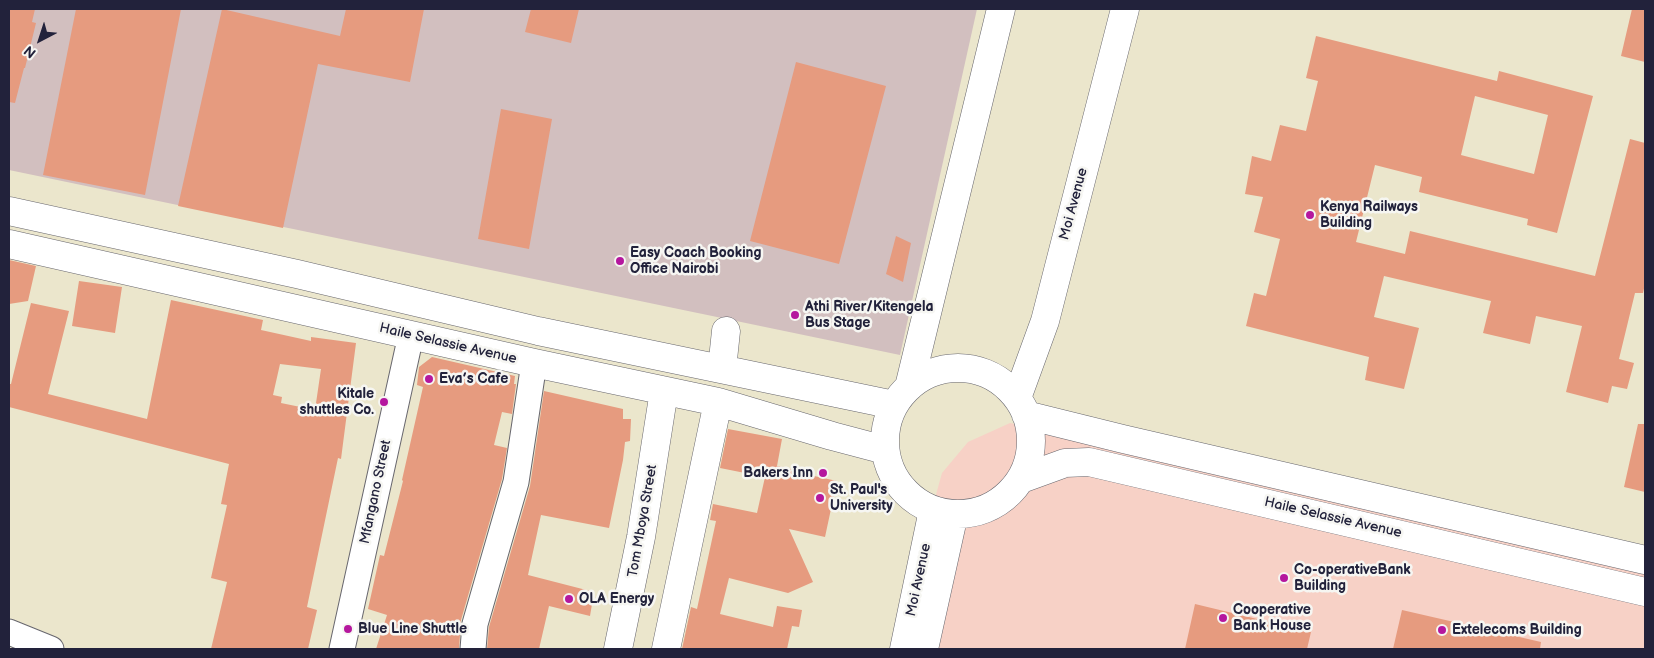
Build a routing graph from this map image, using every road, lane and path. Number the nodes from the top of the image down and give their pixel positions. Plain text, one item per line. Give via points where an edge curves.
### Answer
1 (1001, 9) edge
2 (1125, 9) edge
3 (9, 211) edge
4 (9, 244) edge
5 (726, 331) dead end
6 (411, 335) junction
7 (534, 364) junction
8 (722, 369) junction
9 (664, 391) junction
10 (902, 396) junction
11 (718, 402) junction
12 (1022, 406) junction
13 (885, 450) junction
14 (1021, 480) junction
15 (944, 512) junction
16 (1645, 560) edge
17 (1645, 592) edge
18 (9, 632) edge
19 (51, 649) edge
20 (342, 649) edge
21 (473, 649) edge
22 (618, 649) edge
23 (666, 649) edge
24 (904, 649) edge
25 (924, 649) edge

1 - 10 main road
2 - 12 main road, Moi Avenue
3 - 8 main road via 538,331
4 - 6 main road, Haile Selassie Avenue
5 - 8 main road
6 - 7 main road, Haile Selassie Avenue
6 - 20 street, Mfangano Street
7 - 9 main road, Haile Selassie Avenue
7 - 21 street via 516,482 475,624
8 - 10 main road
9 - 11 main road, Haile Selassie Avenue
9 - 22 main road, Tom Mboya Street via 642,537
10 - 12 main road via 926,376 945,369 965,369 985,374 1002,384
10 - 13 main road via 886,427
11 - 13 main road, Haile Selassie Avenue
11 - 23 main road
12 - 14 main road, Haile Selassie Avenue via 1029,432 1028,456
12 - 16 main road via 1146,445
13 - 15 main road via 891,471 903,490 919,503
14 - 15 main road, Haile Selassie Avenue via 1008,495 988,509 964,515
14 - 17 main road, Haile Selassie Avenue via 1065,463 1089,462
15 - 24 main road, Moi Avenue
15 - 25 main road, Moi Avenue
18 - 19 street

